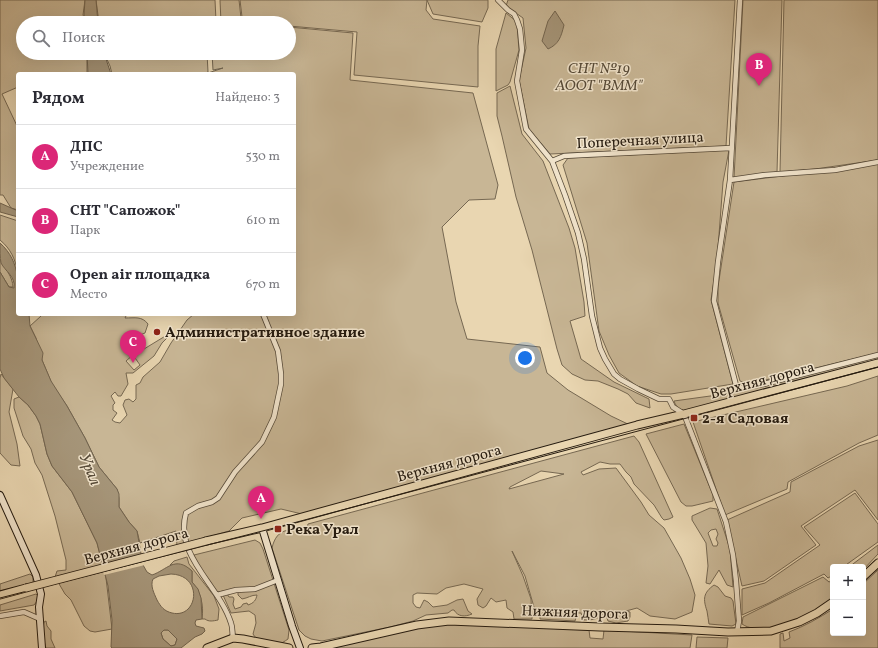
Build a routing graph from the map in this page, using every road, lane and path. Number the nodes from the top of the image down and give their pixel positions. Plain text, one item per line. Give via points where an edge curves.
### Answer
1 (498, 0) edge
2 (740, 0) edge
3 (731, 148) junction
4 (552, 161) junction
5 (878, 162) edge
6 (730, 180) junction
7 (264, 316) edge
8 (878, 355) edge
9 (878, 363) edge
10 (684, 414) junction
11 (0, 495) edge
12 (262, 528) junction
13 (878, 563) edge
14 (866, 573) edge
15 (278, 580) junction
16 (0, 595) edge
17 (217, 595) junction
18 (830, 604) edge
19 (0, 616) edge
20 (40, 619) junction
21 (737, 632) junction
22 (233, 638) junction
23 (42, 648) edge
24 (207, 648) edge
25 (289, 648) edge
26 (300, 648) edge
27 (312, 648) edge

1 - 4 street via 514,14 520,29 522,50 517,81 526,129
2 - 3 street
3 - 4 street, Поперечная улица via 564,156
3 - 6 street
4 - 10 street via 578,232 592,316 605,359 620,379 659,399 669,398 673,407
5 - 6 street via 835,170
6 - 8 street via 714,301 737,389
7 - 17 street via 278,351 282,374 274,417 262,442 235,472 218,498 186,512 184,519 183,530 188,551
9 - 10 main road, Верхняя дорога
10 - 12 main road, Верхняя дорога
10 - 21 street via 726,522 736,582 739,621
11 - 20 main road via 36,575 41,594
12 - 15 main road
12 - 16 main road, Верхняя дорога, bridge
13 - 14 main road
15 - 17 street via 255,589
15 - 26 main road
17 - 22 street via 232,624
18 - 21 main road, Нижняя дорога via 799,622 782,628 771,631
19 - 20 street via 24,612
20 - 23 main road
21 - 27 main road, Нижняя дорога via 449,621 417,625
22 - 24 main road
22 - 25 main road

